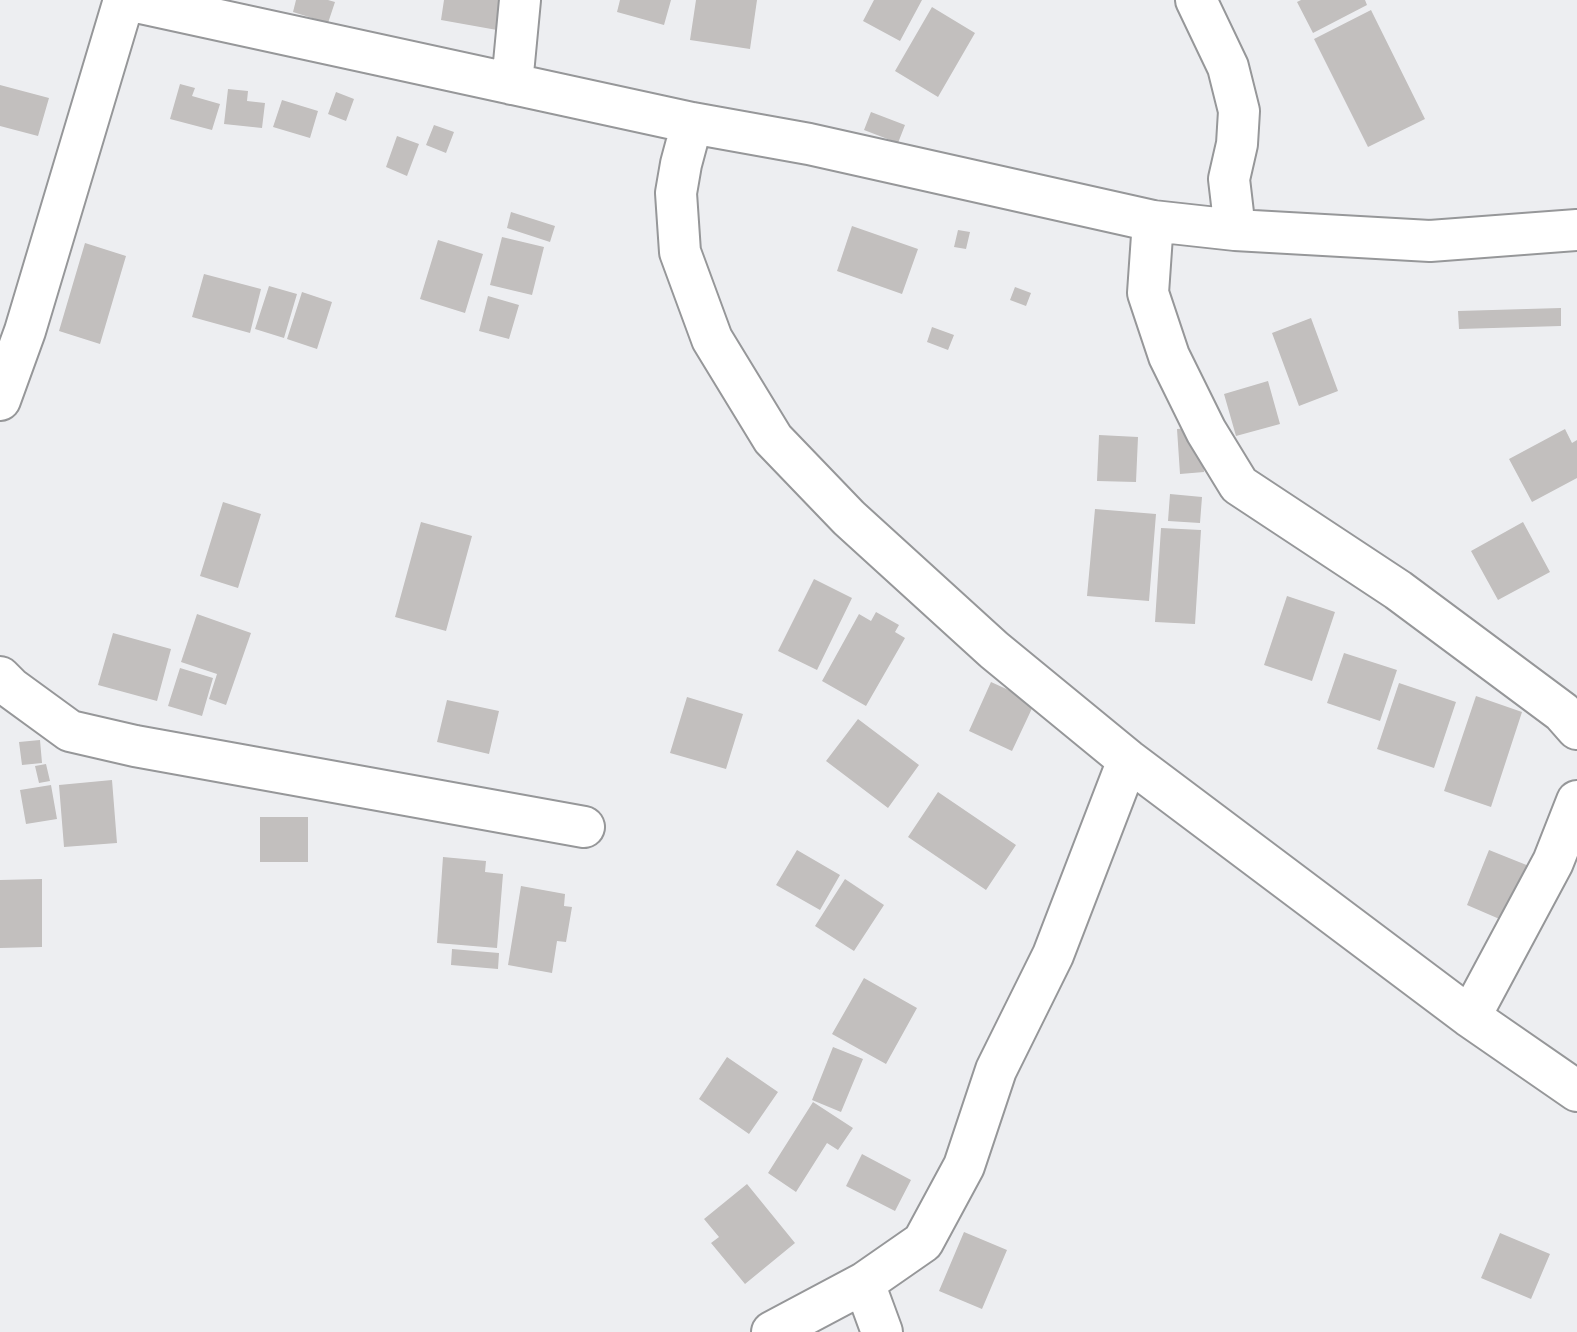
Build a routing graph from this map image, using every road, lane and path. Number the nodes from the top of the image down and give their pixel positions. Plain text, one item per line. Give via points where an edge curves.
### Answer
1 (520, 0) edge
2 (1196, 0) edge
3 (135, 1) edge
4 (512, 84) junction
5 (692, 123) junction
6 (1153, 221) junction
7 (1235, 230) junction
8 (1576, 233) edge
9 (12, 329) edge
10 (0, 400) edge
11 (0, 677) edge
12 (1577, 729) edge
13 (1128, 760) junction
14 (1577, 801) edge
15 (584, 827) dead end
16 (1470, 1017) junction
17 (1577, 1091) edge
18 (864, 1283) junction
19 (772, 1332) edge
20 (882, 1332) edge

1 - 4 street
2 - 7 street via 1228,67 1239,111 1229,179
3 - 4 street
3 - 9 street
4 - 5 street
5 - 6 street
5 - 13 street via 676,193 680,252 712,339 773,439 849,518 994,650
6 - 7 street
6 - 12 street via 1148,293 1169,356 1239,485 1398,590 1562,712
7 - 8 street via 1430,241
9 - 10 street
11 - 15 street via 70,731
13 - 16 street
13 - 18 street via 1053,955 996,1070 964,1166 923,1242
14 - 16 street via 1553,862
16 - 17 street
18 - 19 street
18 - 20 street

